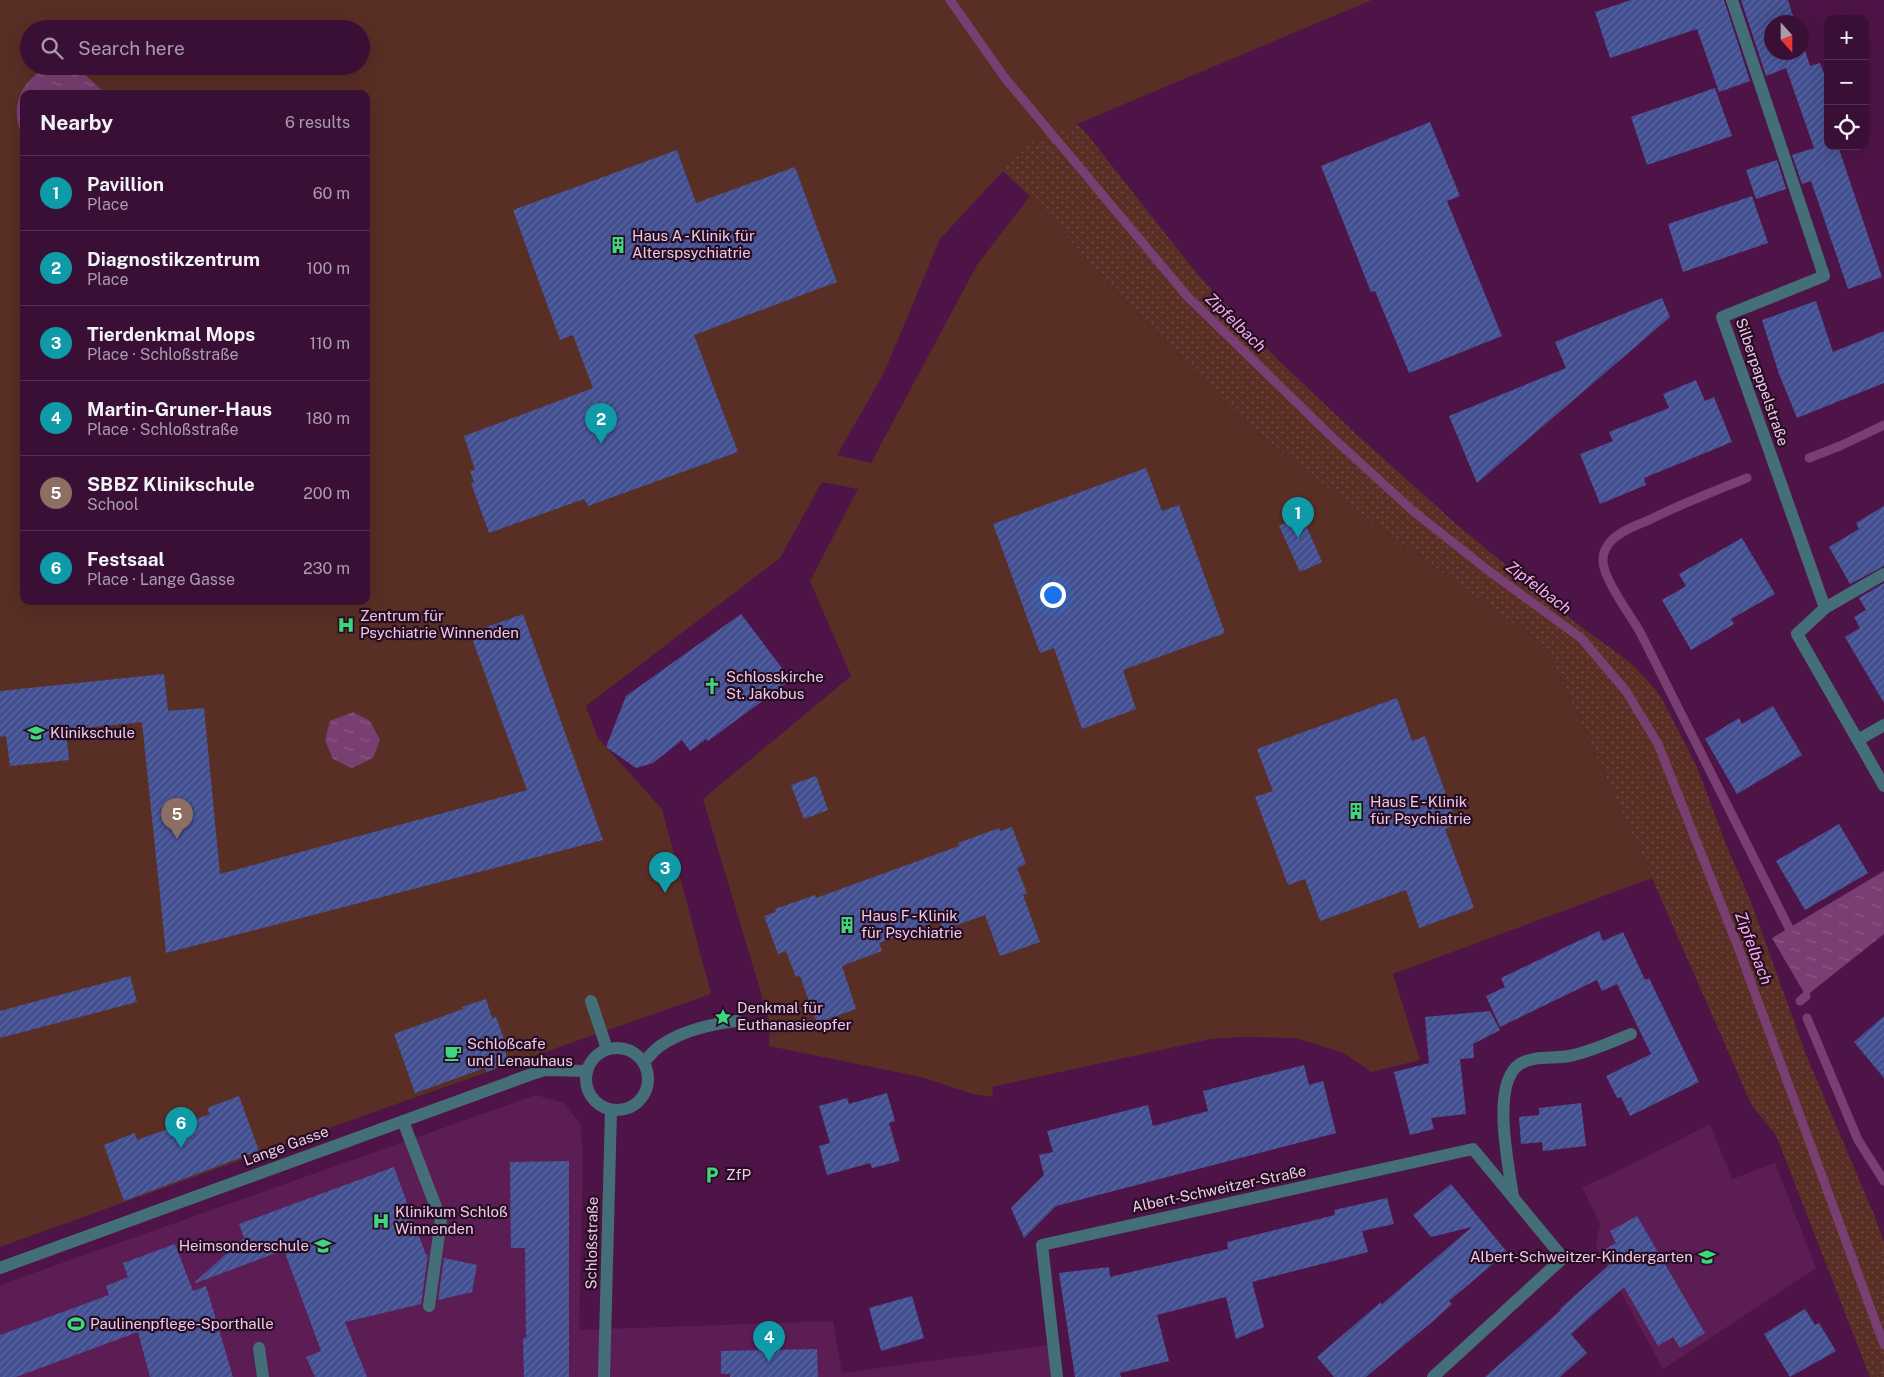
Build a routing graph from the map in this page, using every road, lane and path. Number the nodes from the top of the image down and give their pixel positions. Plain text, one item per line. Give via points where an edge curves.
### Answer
1 (1732, 0) edge
2 (1884, 574) edge
3 (1825, 608) junction
4 (1884, 725) edge
5 (1858, 740) junction
6 (1884, 786) edge
7 (591, 1001) dead end
8 (737, 1021) dead end
9 (1631, 1034) dead end
10 (607, 1049) junction
11 (644, 1062) junction
12 (587, 1071) junction
13 (611, 1110) junction
14 (403, 1121) junction
15 (1513, 1197) junction
16 (0, 1268) edge
17 (429, 1306) dead end
18 (259, 1348) dead end
19 (263, 1377) edge
20 (604, 1377) edge
21 (1057, 1377) edge
22 (1433, 1377) edge

1 - 3 street, Silberpappelstraße via 1824,276 1722,317
2 - 3 street
3 - 5 street via 1797,634
4 - 5 street
5 - 6 street
7 - 10 street
8 - 11 street via 708,1024 685,1032 659,1046
9 - 15 street via 1570,1056 1541,1058 1520,1064 1507,1080 1503,1099
10 - 11 street via 628,1050
10 - 12 street via 598,1054
11 - 13 street via 648,1082 640,1101 632,1108
12 - 13 street via 588,1091 593,1100
12 - 14 street, Lange Gasse via 545,1070
13 - 20 street, Schloßstraße
14 - 16 street, Lange Gasse
14 - 17 street via 441,1220
15 - 21 street, Albert-Schweitzer-Straße via 1473,1149 1042,1245
15 - 22 street, Albert-Schweitzer-Straße via 1563,1258
18 - 19 street

